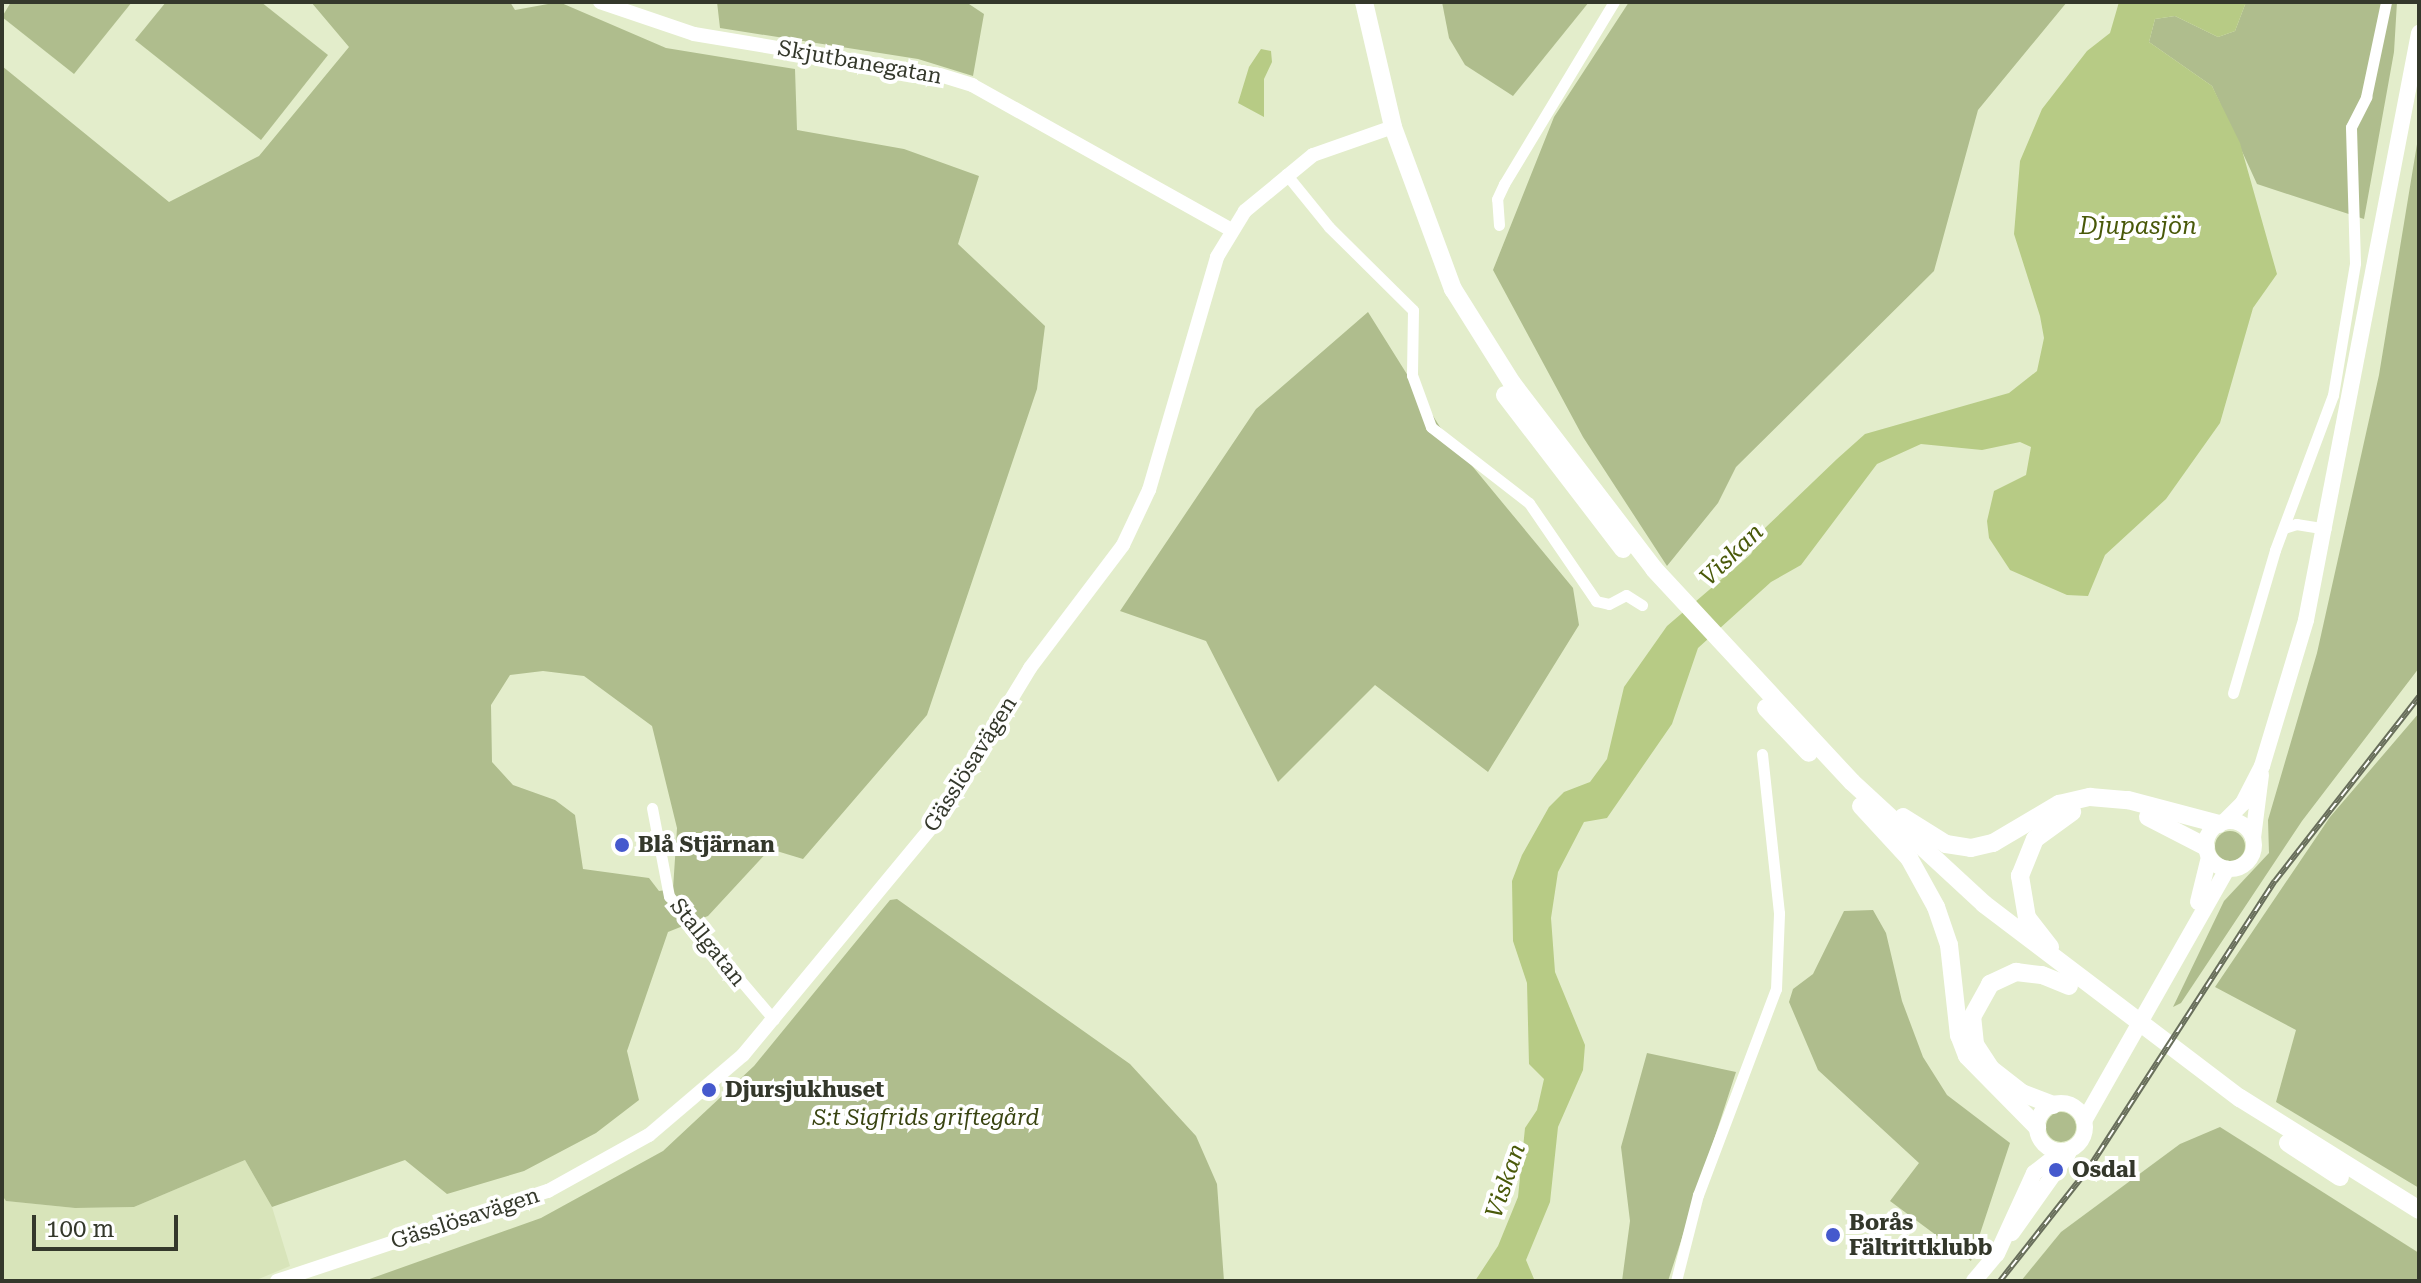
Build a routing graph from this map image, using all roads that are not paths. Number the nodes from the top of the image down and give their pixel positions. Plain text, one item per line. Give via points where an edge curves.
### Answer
1 (600, 2) edge
2 (1357, 2) edge
3 (1364, 2) edge
4 (1614, 2) edge
5 (2386, 2) edge
6 (2419, 33) edge
7 (1388, 129) junction
8 (1286, 174) junction
9 (1499, 225) dead end
10 (1231, 230) junction
11 (2284, 528) junction
12 (2326, 529) junction
13 (1642, 605) dead end
14 (2233, 693) dead end
15 (1762, 754) dead end
16 (2262, 766) junction
17 (1849, 786) junction
18 (652, 808) dead end
19 (2222, 823) junction
20 (2253, 838) junction
21 (2207, 852) junction
22 (2227, 869) junction
23 (2197, 915) junction
24 (2069, 986) junction
25 (2092, 994) junction
26 (774, 1020) junction
27 (2104, 1081) junction
28 (2236, 1102) junction
29 (2058, 1104) junction
30 (2084, 1121) junction
31 (2038, 1131) junction
32 (2068, 1150) junction
33 (2038, 1170) junction
34 (2419, 1210) edge
35 (2419, 1224) edge
36 (2005, 1239) junction
37 (308, 1276) edge
38 (277, 1281) edge
39 (1676, 1281) edge
40 (1974, 1281) edge

1 - 10 street, Skjutbanegatan via 694,34 940,75 972,85
2 - 7 main road
3 - 7 main road
4 - 9 street via 1504,184 1497,199
5 - 11 street via 2366,97 2351,127 2355,263 2333,395
6 - 12 main road
7 - 8 street, Gässlösavägen via 1313,155
7 - 17 main road via 1453,289 1512,383 1650,574
8 - 10 street, Gässlösavägen
8 - 13 street via 1329,227 1413,310 1412,375 1431,427 1529,503 1596,601 1609,604 1626,595
10 - 26 street, Gässlösavägen via 1214,264 1134,528 1030,668 938,819
11 - 12 street via 2296,524
11 - 14 street
12 - 16 main road via 2294,665
15 - 39 street via 1779,913 1776,989 1698,1195
16 - 19 main road via 2243,803
16 - 20 main road
17 - 19 main road via 1931,837 1960,848 1982,848 2059,804 2090,797 2128,800
17 - 24 main road
17 - 25 main road
17 - 31 main road via 1909,858 1936,907 1949,945 1959,1035 1967,1056
18 - 26 street, Stallgatan via 669,896
19 - 20 main road via 2245,826
19 - 21 main road via 2208,835
20 - 22 main road via 2250,858
21 - 22 main road
21 - 23 main road
21 - 25 main road via 2165,823 2098,808 2066,814 2035,839 2020,876 2022,905 2041,937
22 - 23 main road
23 - 27 main road via 2125,1056
24 - 25 main road
24 - 29 main road via 2016,972 1990,984 1972,1017 1975,1044 1991,1069 2022,1093
25 - 28 main road
26 - 37 street, Gässlösavägen via 709,1090 609,1160 490,1213
27 - 29 main road
27 - 30 main road
28 - 34 main road
28 - 35 main road
29 - 30 main road via 2078,1111
29 - 31 main road via 2042,1112
30 - 32 main road via 2084,1136
31 - 32 main road via 2047,1147
31 - 33 main road
32 - 33 main road
32 - 36 main road
33 - 36 main road
36 - 40 main road
37 - 38 street, Gässlösavägen

